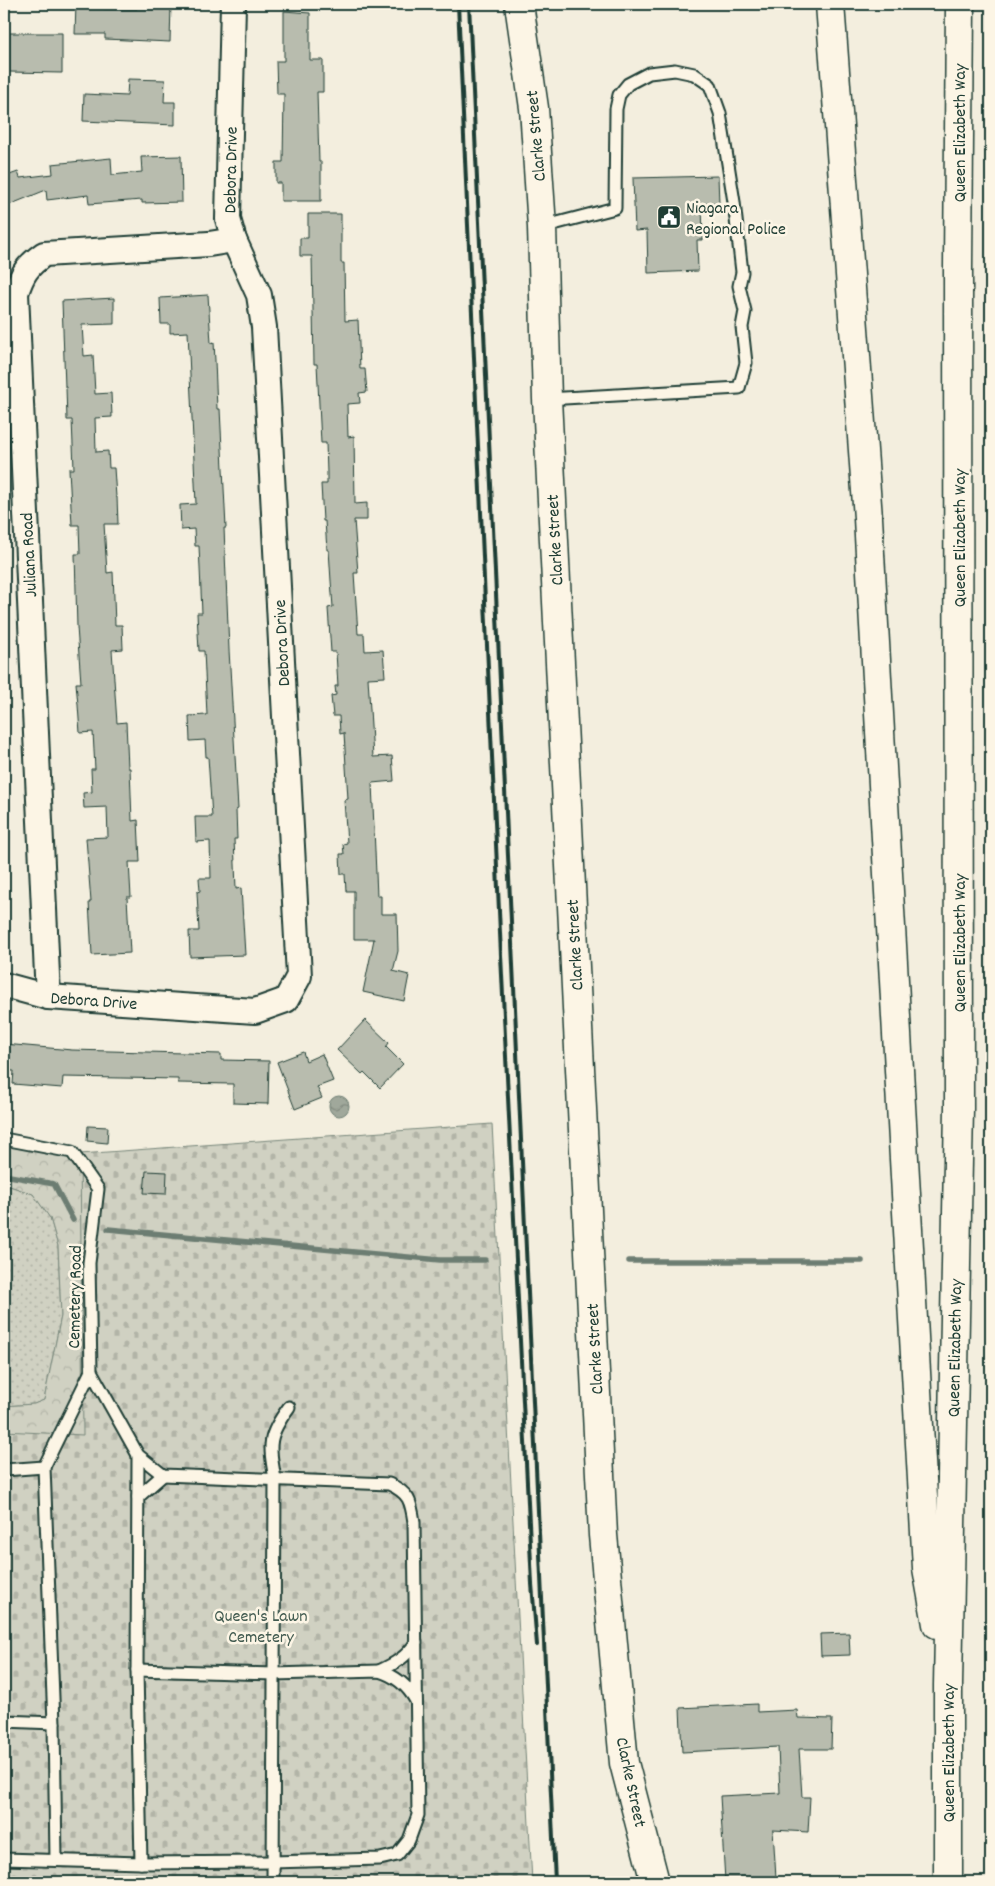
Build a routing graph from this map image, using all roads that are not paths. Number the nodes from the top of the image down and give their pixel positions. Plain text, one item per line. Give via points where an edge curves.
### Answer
1 (233, 4) edge
2 (519, 4) edge
3 (830, 4) edge
4 (960, 4) edge
5 (542, 227) junction
6 (234, 240) junction
7 (547, 399) junction
8 (4, 985) edge
9 (48, 997) junction
10 (4, 1139) edge
11 (91, 1371) junction
12 (289, 1407) dead end
13 (138, 1456) junction
14 (44, 1467) junction
15 (4, 1470) edge
16 (163, 1475) junction
17 (275, 1479) junction
18 (138, 1497) junction
19 (416, 1642) junction
20 (137, 1670) junction
21 (379, 1671) junction
22 (274, 1674) junction
23 (948, 1685) junction
24 (416, 1702) junction
25 (4, 1721) edge
26 (54, 1723) junction
27 (4, 1859) edge
28 (56, 1860) junction
29 (272, 1862) junction
30 (141, 1863) junction
31 (273, 1882) edge
32 (655, 1882) edge
33 (948, 1882) edge

1 - 6 street, Debora Drive via 228,220
2 - 5 main road, Clarke Street via 534,108
3 - 23 main road via 868,518 927,1568
4 - 23 main road, Queen Elizabeth Way via 959,1108
5 - 7 main road, Clarke Street
5 - 7 lane via 615,208 616,109 619,95 628,84 649,73 674,70 694,74 710,85 720,114 742,272 739,286 745,311 742,327 746,363 739,388
6 - 9 street, Juliana Road via 44,254 21,276 16,293
6 - 9 street, Debora Drive via 259,295 264,327 299,976 286,1000 256,1011
7 - 32 main road, Clarke Street via 603,1535 624,1762
8 - 9 street, Debora Drive
10 - 11 lane, Cemetery Road via 72,1152 98,1189 89,1262
11 - 13 lane
11 - 14 lane
12 - 17 lane via 278,1422 270,1444
13 - 16 lane
13 - 18 lane
14 - 15 lane
14 - 26 lane
16 - 17 lane
16 - 18 lane
17 - 19 lane via 389,1484 402,1490 411,1503 414,1522
17 - 22 lane
18 - 20 lane
19 - 21 lane via 405,1656
19 - 24 lane
20 - 22 lane
20 - 30 lane
21 - 22 lane
21 - 24 lane via 402,1683
22 - 29 lane
23 - 33 main road, Queen Elizabeth Way
24 - 29 lane via 418,1815 409,1840 397,1855 380,1859
25 - 26 lane
26 - 28 lane
27 - 28 lane
28 - 30 lane
29 - 30 lane
29 - 31 lane

